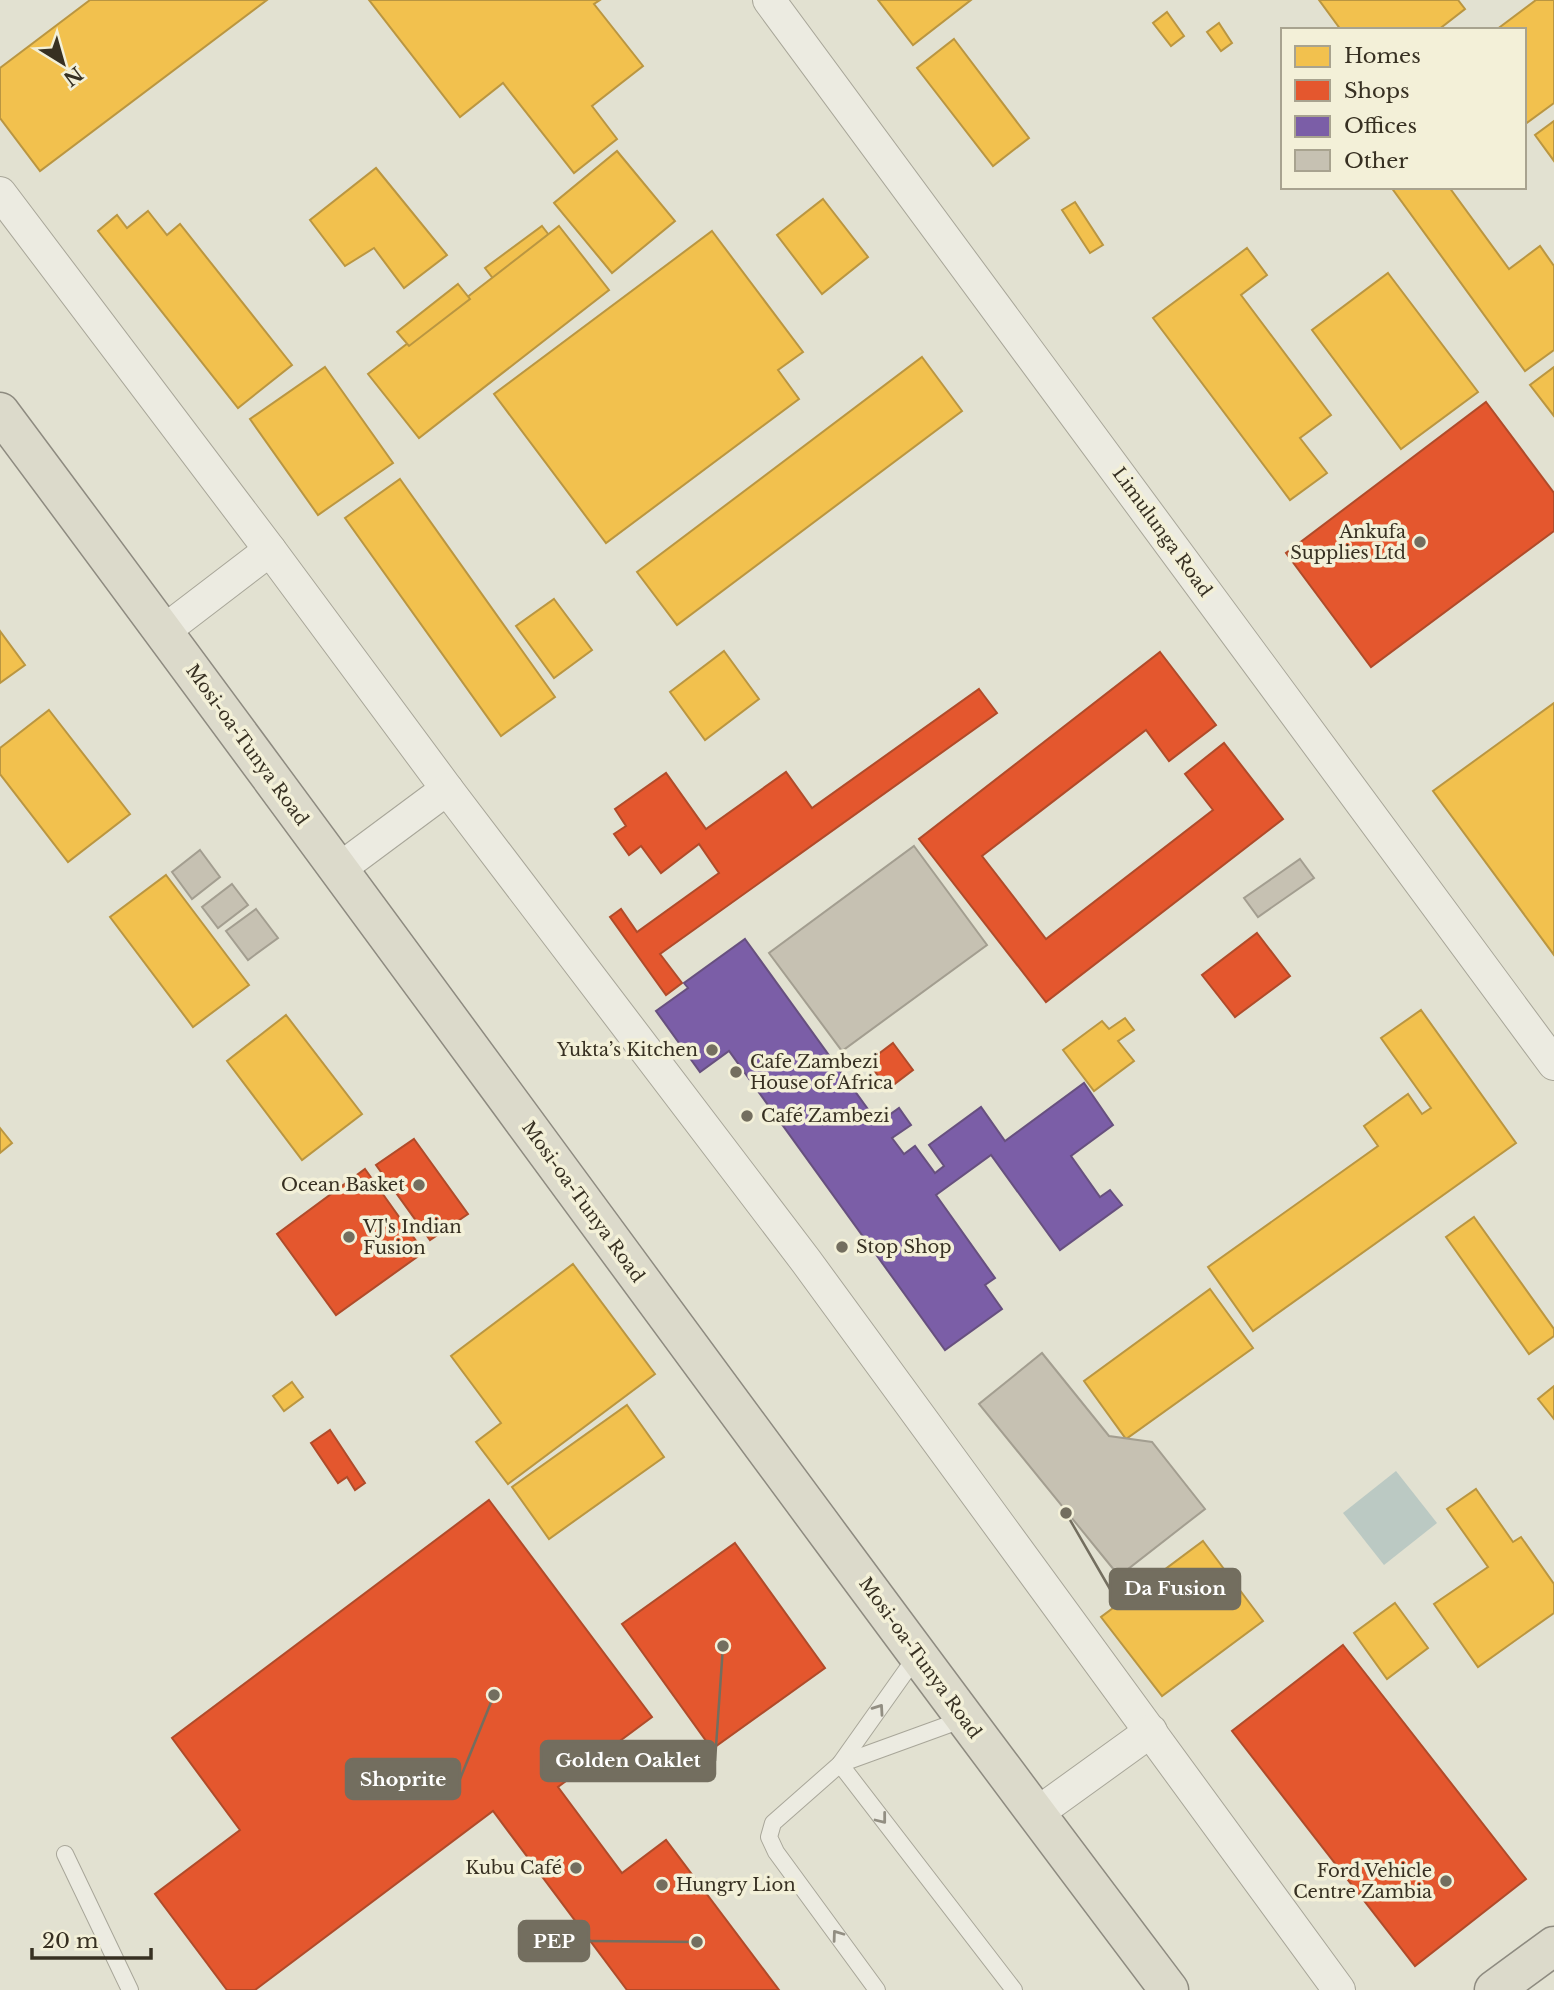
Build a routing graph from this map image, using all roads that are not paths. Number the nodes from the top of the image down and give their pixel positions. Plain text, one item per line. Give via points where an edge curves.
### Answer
1 (769, 0) edge
2 (0, 193) edge
3 (0, 412) edge
4 (270, 550) junction
5 (164, 631) junction
6 (447, 789) junction
7 (338, 870) junction
8 (1554, 1064) edge
9 (918, 1654) junction
10 (964, 1719) junction
11 (1151, 1731) junction
12 (840, 1765) junction
13 (1036, 1814) junction
14 (65, 1854) dead end
15 (1554, 1946) edge
16 (131, 1990) edge
17 (877, 1990) edge
18 (1014, 1990) edge
19 (1169, 1990) edge
20 (1339, 1990) edge
21 (1494, 1990) edge

1 - 8 street, Limulunga Road
2 - 4 street
3 - 5 highway, Mosi-oa-Tunya Road
4 - 5 street
4 - 6 street
5 - 7 highway, Mosi-oa-Tunya Road
6 - 7 street
6 - 11 street via 806,1261
7 - 9 highway, Mosi-oa-Tunya Road
9 - 10 highway, Mosi-oa-Tunya Road
12 -> 9 lane
10 - 12 lane
10 - 13 highway, Mosi-oa-Tunya Road
11 - 13 street
11 - 20 street
17 -> 12 lane via 769,1838 773,1823
12 -> 18 lane
13 - 19 highway, Mosi-oa-Tunya Road
14 - 16 lane
15 - 21 highway

